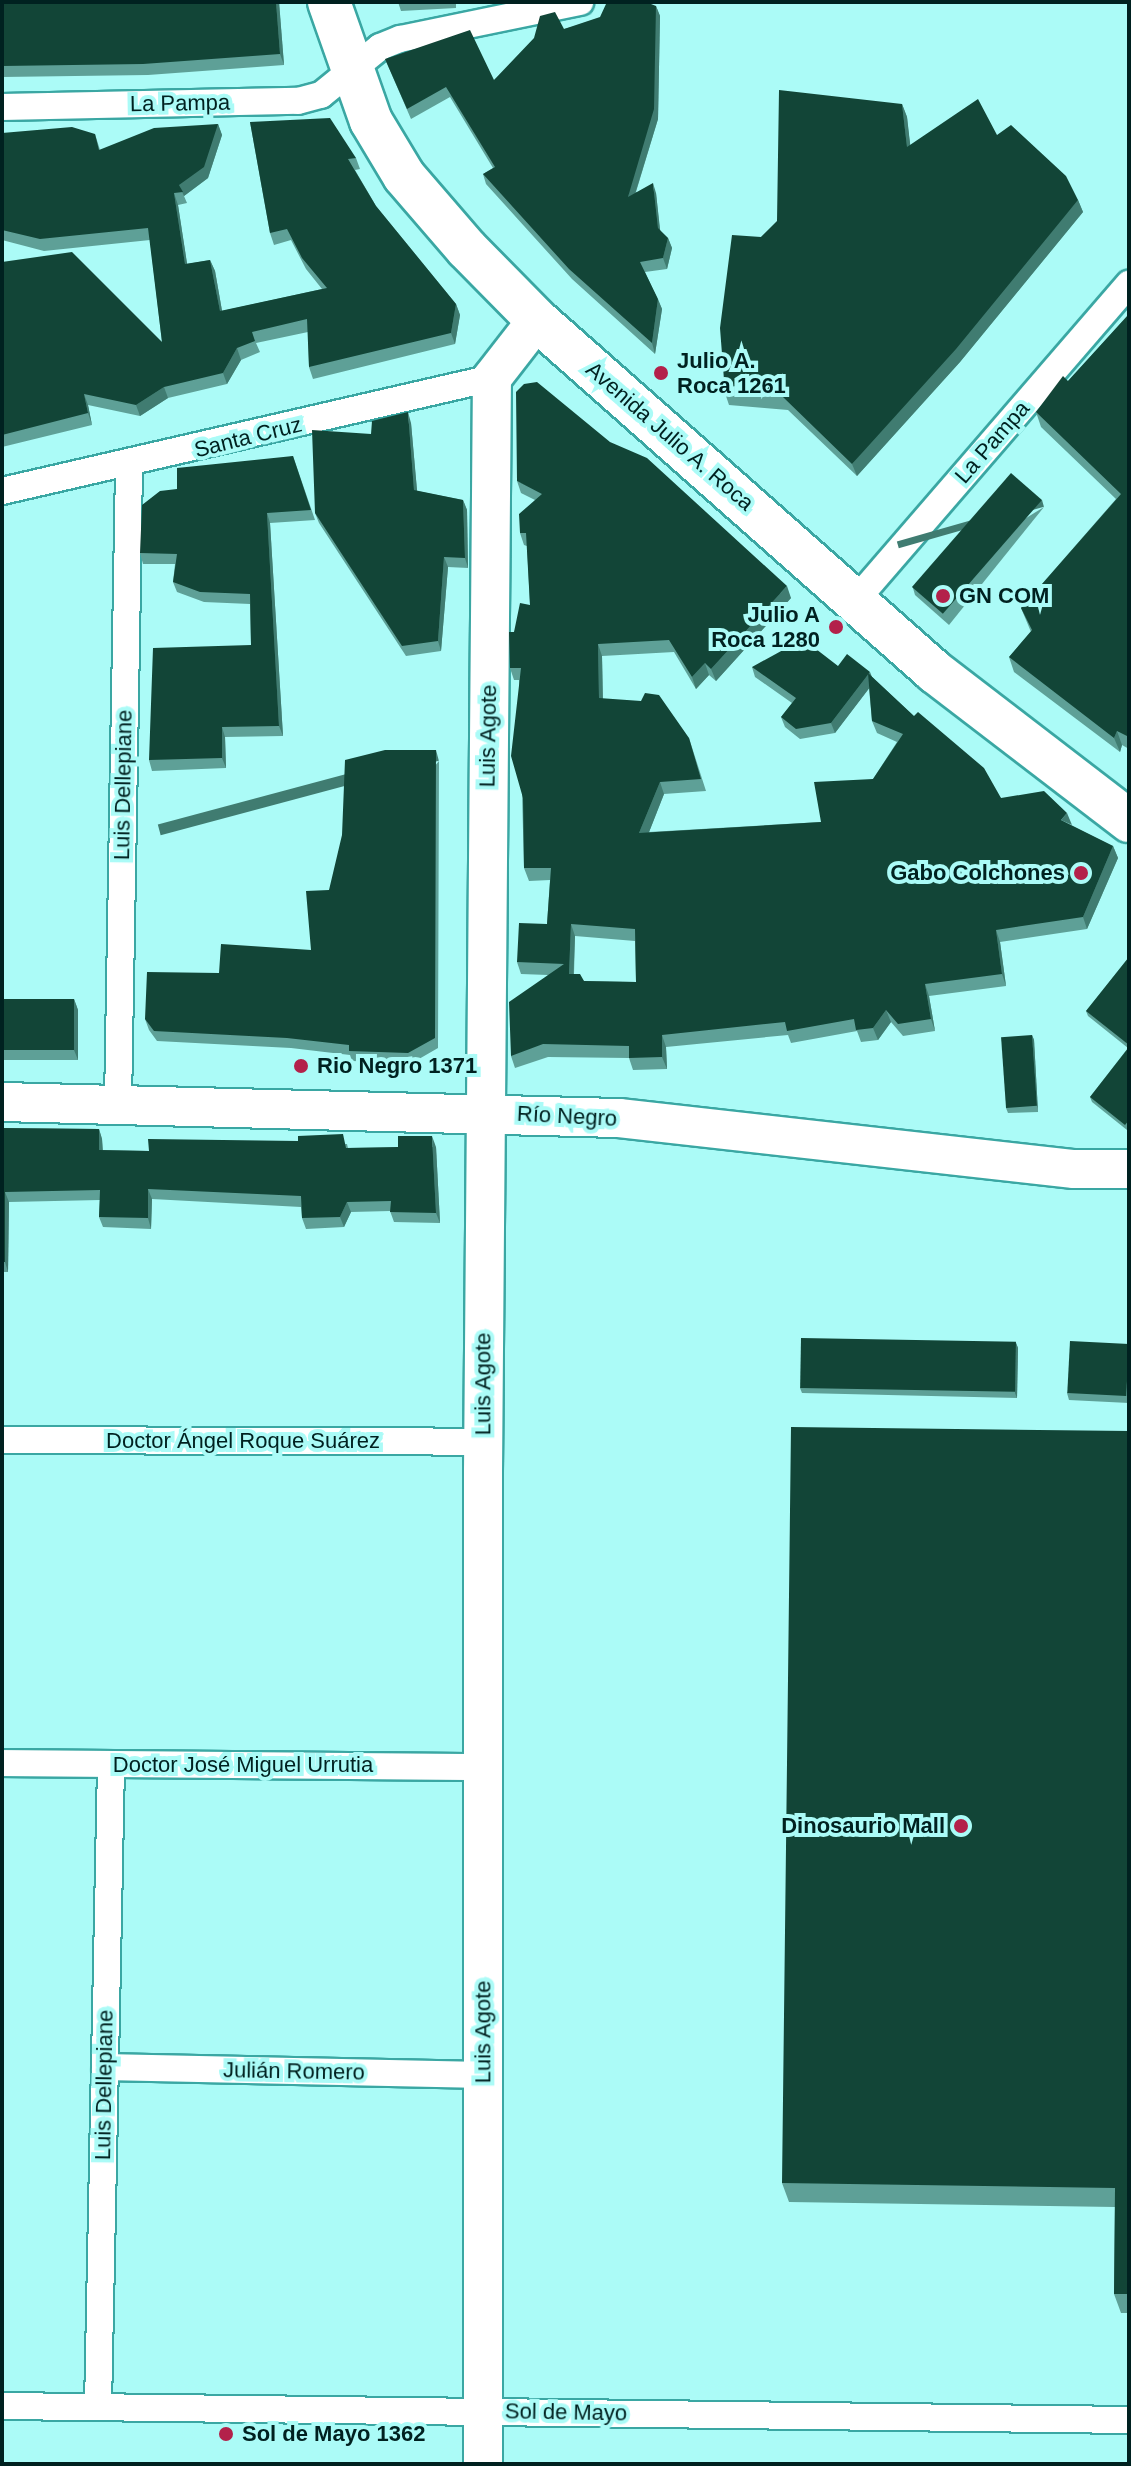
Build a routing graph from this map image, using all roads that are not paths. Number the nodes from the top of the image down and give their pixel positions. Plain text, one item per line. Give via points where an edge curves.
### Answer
1 (329, 2) edge
2 (580, 2) edge
3 (351, 76) junction
4 (2, 107) edge
5 (1129, 284) edge
6 (537, 320) junction
7 (492, 378) junction
8 (129, 466) junction
9 (2, 491) edge
10 (856, 600) junction
11 (1120, 811) edge
12 (2, 1102) edge
13 (118, 1104) junction
14 (485, 1113) junction
15 (1129, 1169) edge
16 (2, 1440) edge
17 (483, 1442) junction
18 (2, 1763) edge
19 (111, 1764) junction
20 (483, 1767) junction
21 (105, 2067) junction
22 (483, 2075) junction
23 (2, 2406) edge
24 (98, 2407) junction
25 (484, 2411) junction
26 (1129, 2420) edge
27 (483, 2464) edge

1 - 3 main road, Avenida Julio A. Roca
2 - 3 street, La Pampa via 400,39 380,47
3 - 4 street, La Pampa via 321,95 298,101
3 - 6 main road, Avenida Julio A. Roca via 404,176
5 - 10 street, La Pampa
6 - 7 main road
6 - 10 main road, Avenida Julio A. Roca
7 - 8 street, Santa Cruz
7 - 14 main road, Luis Agote
8 - 9 street, Santa Cruz
8 - 13 street, Luis Dellepiane
10 - 11 main road, Avenida Julio A. Roca via 935,672
12 - 13 main road, Río Negro
13 - 14 main road, Río Negro
14 - 15 main road, Río Negro via 619,1118 1074,1169
14 - 17 main road, Luis Agote
16 - 17 street, Doctor Ángel Roque Suárez
17 - 20 main road, Luis Agote
18 - 19 street, Doctor José Miguel Urrutia
19 - 20 street, Doctor José Miguel Urrutia
19 - 21 street, Luis Dellepiane
20 - 22 main road, Luis Agote
21 - 22 street, Julián Romero
21 - 24 street, Luis Dellepiane
22 - 25 main road, Luis Agote
23 - 24 street, Sol de Mayo
24 - 25 street, Sol de Mayo
25 - 26 street, Sol de Mayo
25 - 27 main road, Luis Agote

